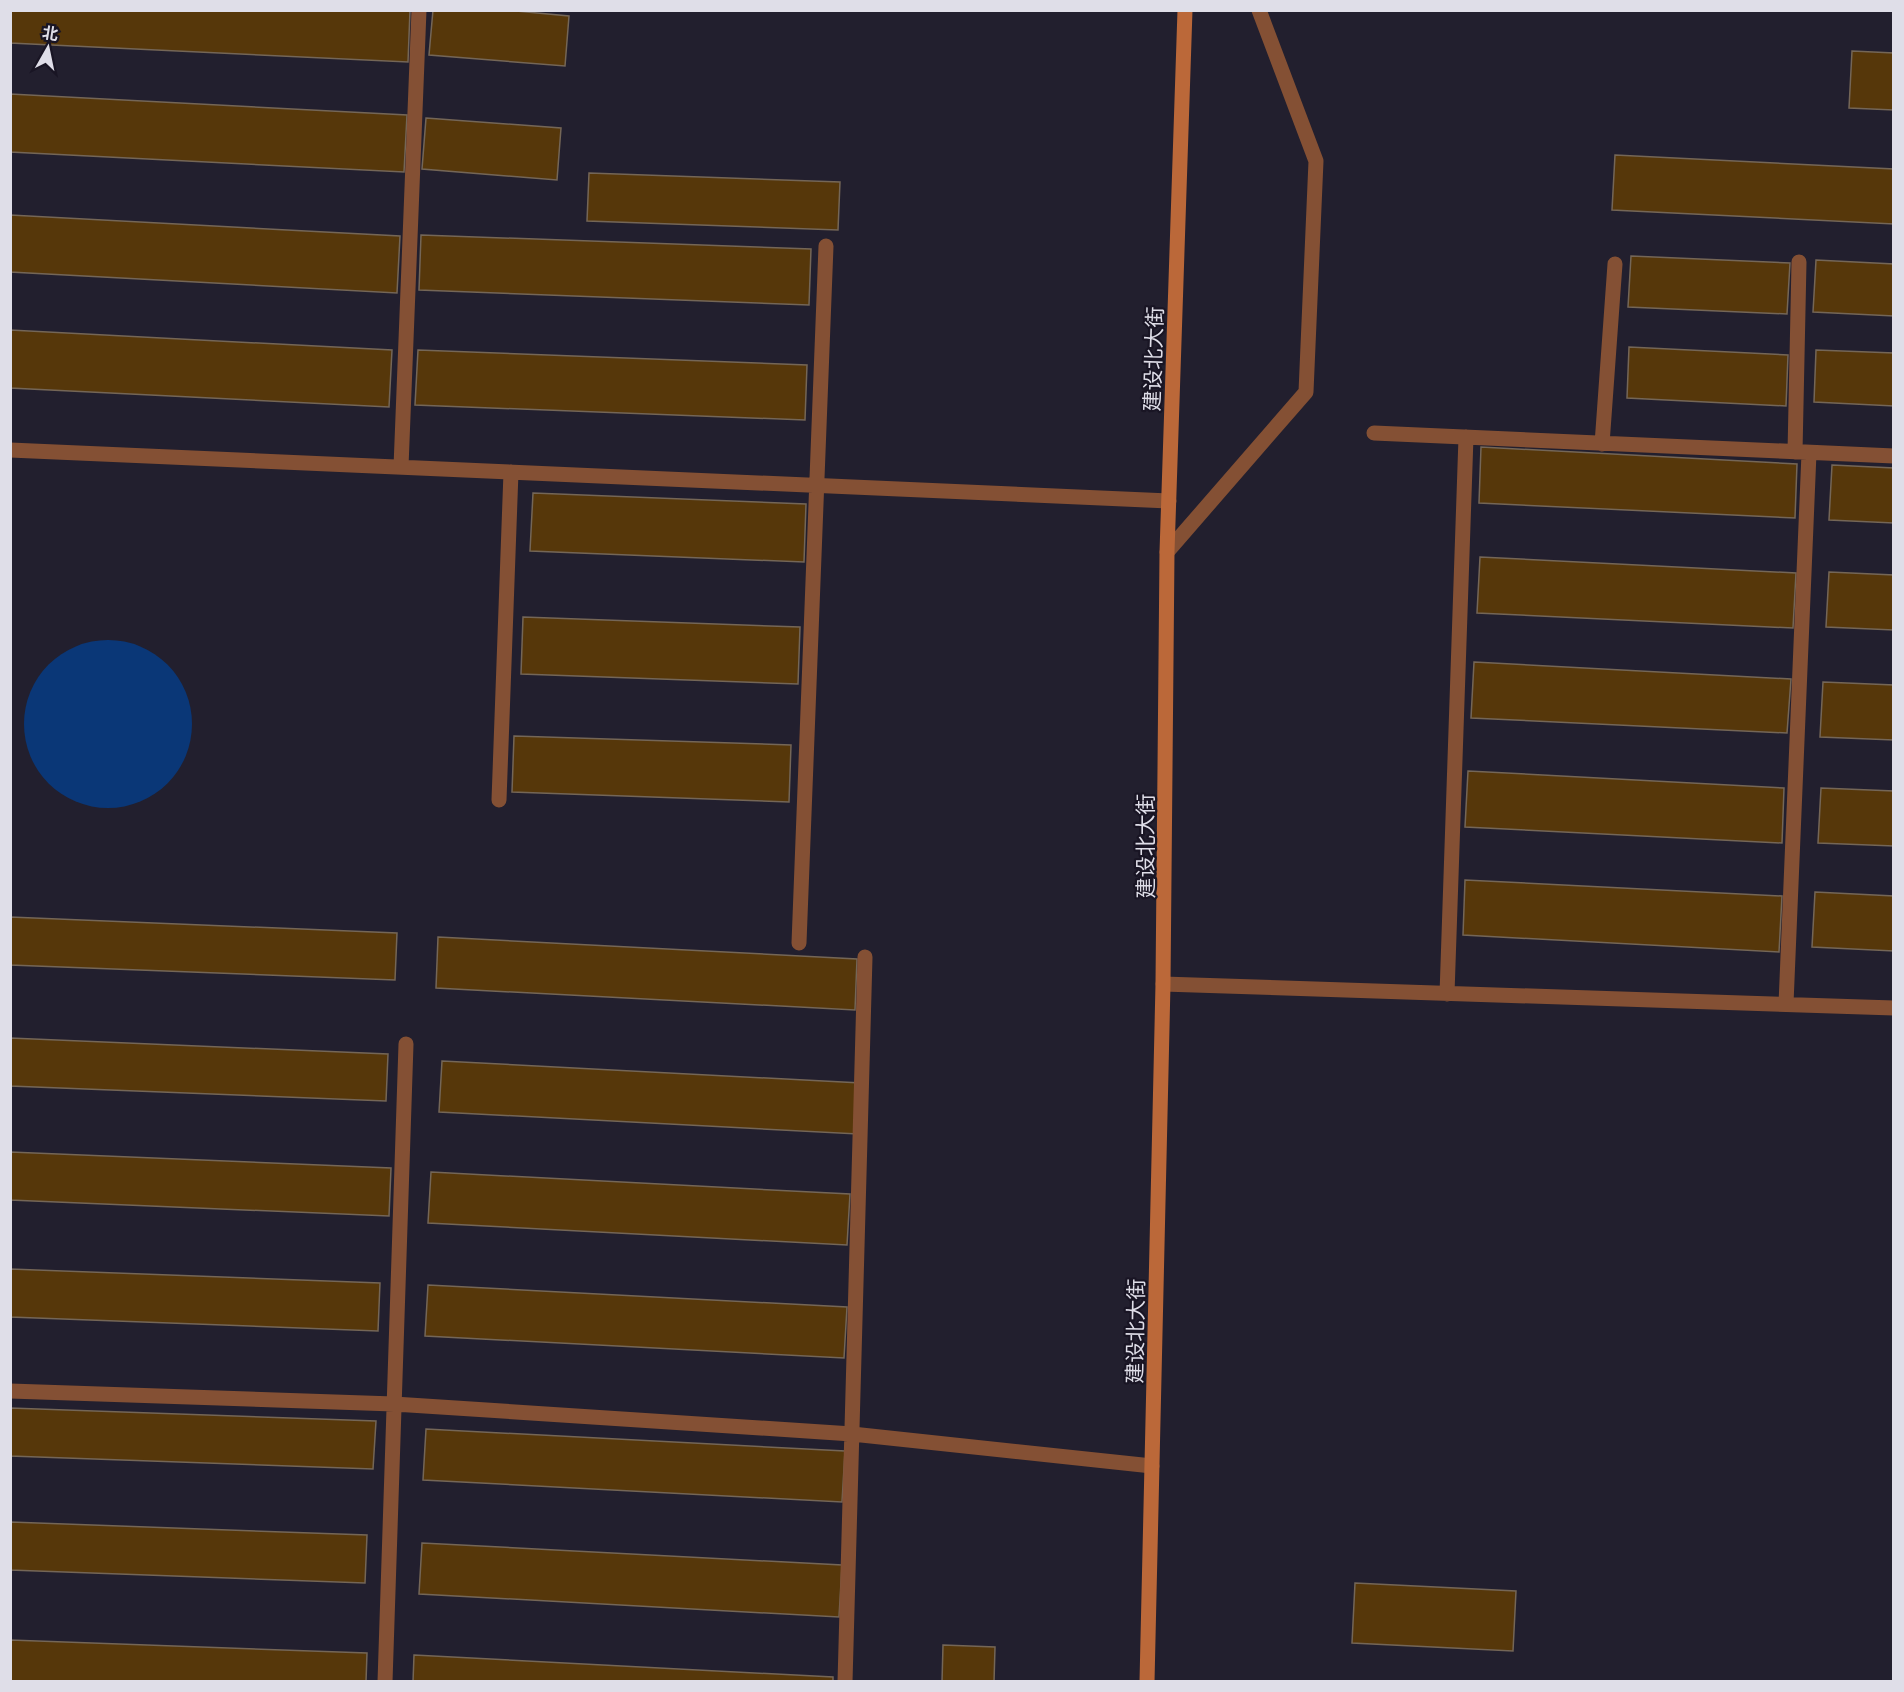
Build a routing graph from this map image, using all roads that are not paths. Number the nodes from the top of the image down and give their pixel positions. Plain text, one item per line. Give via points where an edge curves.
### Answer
1 (419, 10) edge
2 (1185, 10) edge
3 (1259, 10) edge
4 (826, 246) dead end
5 (1799, 262) dead end
6 (1615, 264) dead end
7 (1374, 433) dead end
8 (1466, 437) junction
9 (1602, 444) junction
10 (10, 450) edge
11 (1802, 453) junction
12 (1893, 456) edge
13 (401, 467) junction
14 (511, 472) junction
15 (816, 486) junction
16 (1169, 501) junction
17 (1167, 552) junction
18 (500, 800) dead end
19 (799, 944) dead end
20 (865, 957) dead end
21 (1163, 984) junction
22 (1447, 994) junction
23 (1786, 1004) junction
24 (1893, 1008) edge
25 (406, 1044) dead end
26 (10, 1390) edge
27 (394, 1404) junction
28 (852, 1434) junction
29 (1152, 1466) junction
30 (386, 1682) edge
31 (845, 1682) edge
32 (1147, 1682) edge

1 - 13 street
2 - 16 main road, 建设北大街
3 - 17 street via 1316,161 1306,392
4 - 15 street
5 - 11 street
6 - 9 street
7 - 8 street
8 - 9 street
8 - 22 street
9 - 11 street
10 - 13 street
11 - 12 street
11 - 23 street
13 - 14 street
14 - 15 street
14 - 18 street
15 - 16 street
15 - 19 street
16 - 17 main road, 建设北大街
17 - 21 main road, 建设北大街
20 - 28 street
21 - 22 street
21 - 29 main road, 建设北大街
22 - 23 street
23 - 24 street
25 - 27 street
26 - 27 street
27 - 28 street
27 - 30 street
28 - 29 street
28 - 31 street
29 - 32 main road, 建设北大街

